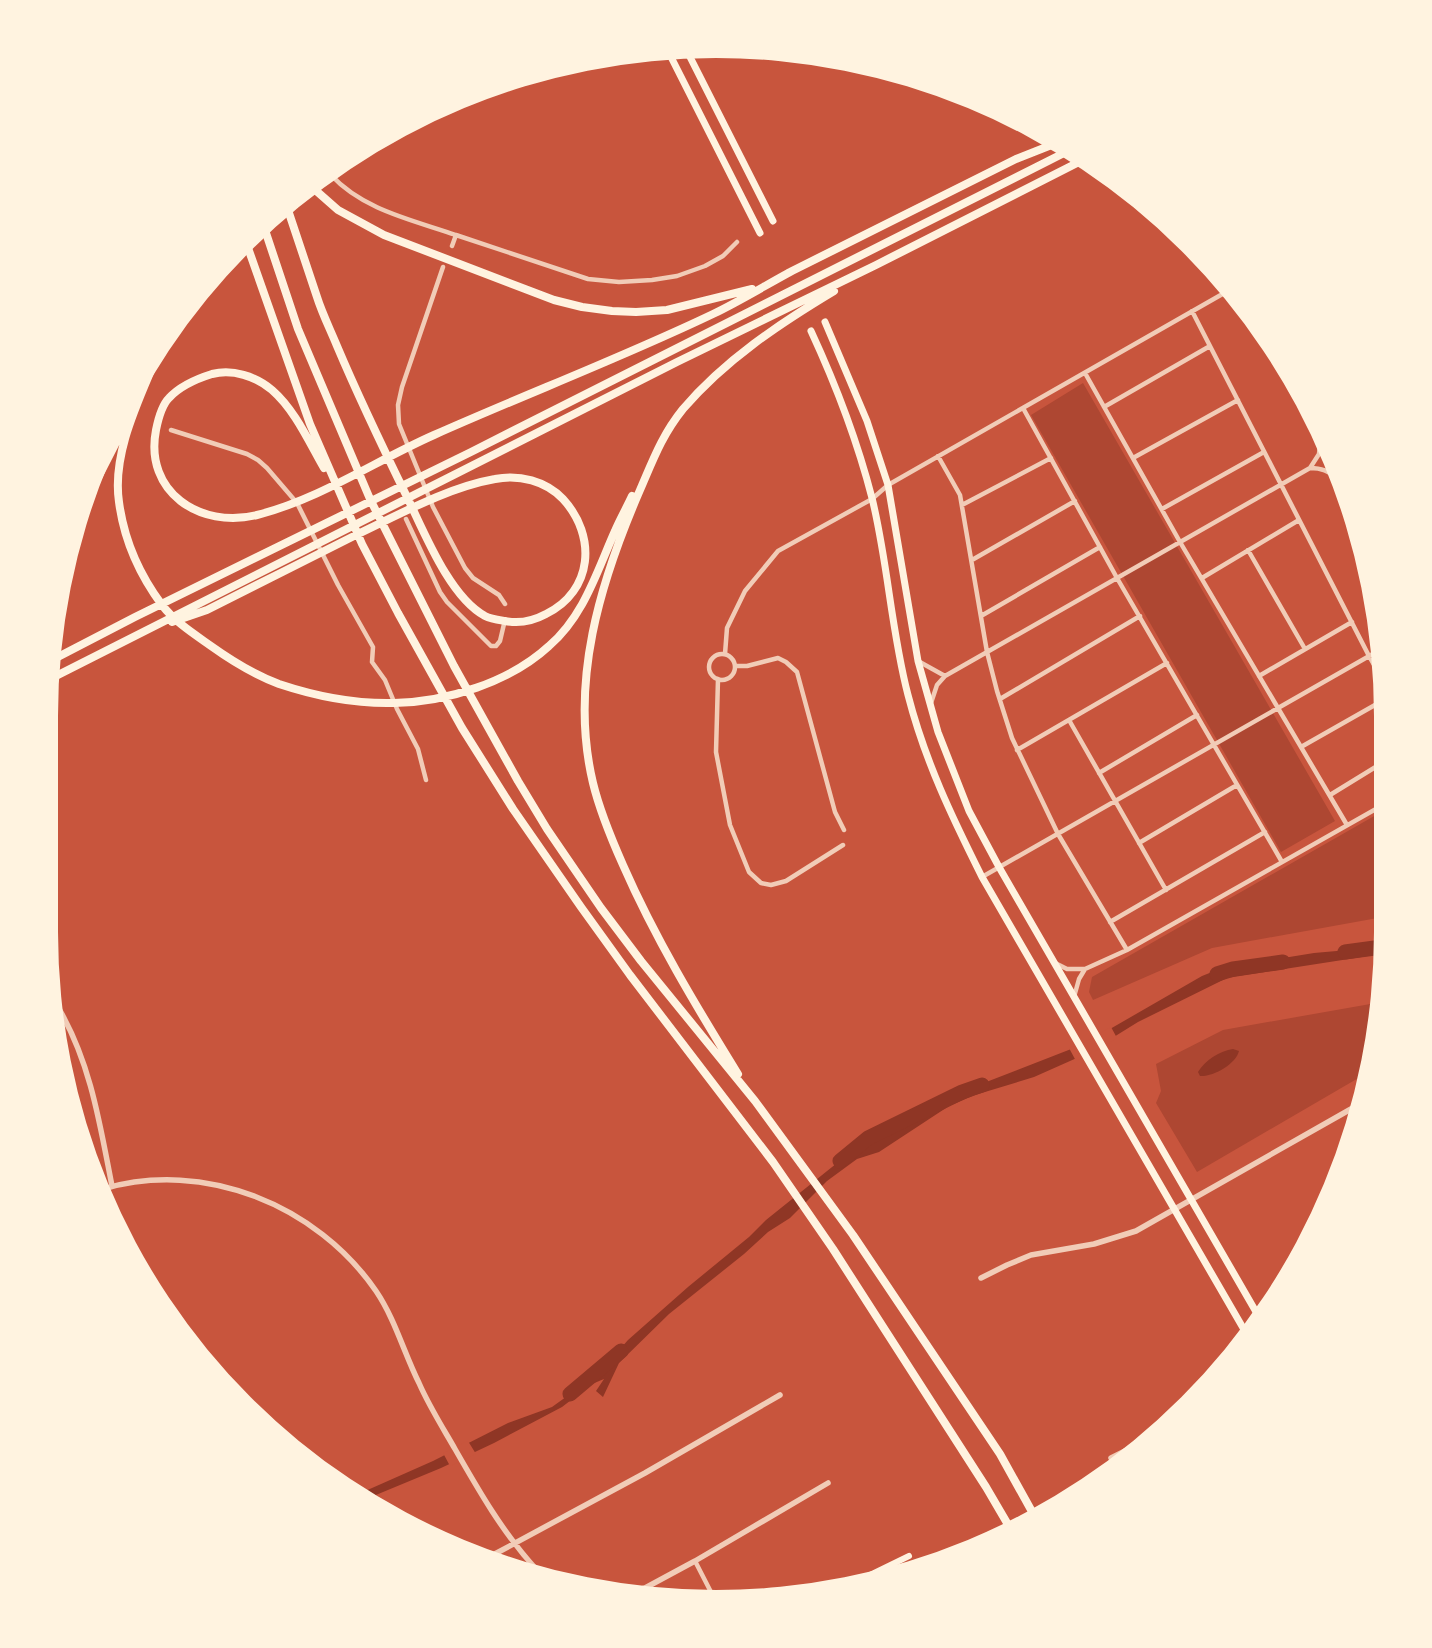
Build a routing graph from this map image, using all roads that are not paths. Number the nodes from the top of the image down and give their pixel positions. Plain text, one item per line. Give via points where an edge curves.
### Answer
1 (673, 59) edge
2 (691, 59) edge
3 (1047, 147) edge
4 (1060, 155) edge
5 (1075, 164) edge
6 (335, 179) edge
7 (318, 192) edge
8 (290, 215) edge
9 (773, 221) dead end
10 (760, 233) dead end
11 (267, 235) edge
12 (456, 235) junction
13 (737, 242) dead end
14 (452, 246) dead end
15 (249, 251) edge
16 (876, 265) junction
17 (442, 266) dead end
18 (792, 271) junction
19 (1221, 295) edge
20 (1192, 312) junction
21 (825, 322) dead end
22 (811, 331) dead end
23 (1210, 346) junction
24 (1084, 373) junction
25 (139, 400) edge
26 (1238, 400) junction
27 (1104, 407) junction
28 (1023, 408) junction
29 (171, 430) dead end
30 (664, 436) junction
31 (1264, 452) junction
32 (1319, 453) edge
33 (938, 456) junction
34 (1050, 458) junction
35 (1133, 458) junction
36 (1310, 468) junction
37 (1327, 471) edge
38 (888, 485) junction
39 (1280, 485) junction
40 (872, 499) junction
41 (343, 501) junction
42 (1075, 502) junction
43 (962, 505) junction
44 (413, 508) edge
45 (413, 508) edge
46 (413, 508) edge
47 (413, 508) edge
48 (1162, 509) junction
49 (406, 519) dead end
50 (1299, 520) junction
51 (1180, 542) junction
52 (1100, 547) junction
53 (1248, 550) junction
54 (972, 560) junction
55 (1117, 578) junction
56 (1202, 578) junction
57 (505, 604) dead end
58 (191, 612) junction
59 (981, 616) junction
60 (1140, 616) junction
61 (1352, 622) junction
62 (504, 624) dead end
63 (1305, 649) junction
64 (987, 652) junction
65 (725, 654) junction
66 (61, 656) edge
67 (1369, 656) junction
68 (918, 661) junction
69 (1372, 661) edge
70 (1167, 663) junction
71 (735, 666) junction
72 (59, 674) edge
73 (945, 676) junction
74 (1260, 676) junction
75 (718, 680) junction
76 (1000, 699) junction
77 (1374, 706) edge
78 (930, 707) junction
79 (1279, 708) junction
80 (1198, 716) junction
81 (1069, 720) junction
82 (1214, 744) junction
83 (1302, 747) junction
84 (1017, 750) junction
85 (1374, 768) edge
86 (1099, 772) junction
87 (426, 780) dead end
88 (1238, 785) junction
89 (1330, 796) junction
90 (1115, 801) junction
91 (1374, 810) edge
92 (1347, 825) junction
93 (844, 830) dead end
94 (1265, 832) junction
95 (1058, 834) junction
96 (1139, 843) junction
97 (843, 845) dead end
98 (1282, 862) junction
99 (999, 867) junction
100 (982, 878) junction
101 (1166, 890) junction
102 (1110, 922) junction
103 (1127, 950) junction
104 (1053, 962) junction
105 (1085, 969) junction
106 (1074, 999) junction
107 (63, 1017) edge
108 (755, 1101) junction
109 (1350, 1110) edge
110 (112, 1186) joint
111 (1190, 1201) junction
112 (1174, 1210) junction
113 (981, 1278) dead end
114 (1255, 1311) edge
115 (1242, 1327) edge
116 (780, 1395) dead end
117 (828, 1483) dead end
118 (1031, 1510) edge
119 (1007, 1523) edge
120 (515, 1544) junction
121 (497, 1553) edge
122 (909, 1556) dead end
123 (695, 1561) junction
124 (533, 1564) edge
125 (883, 1569) edge
126 (648, 1587) edge
127 (710, 1590) edge

1 - 10 main road
2 - 9 main road
3 - 18 highway via 1016,159
4 - 66 highway
5 - 16 highway
6 - 12 street via 370,205
7 - 18 highway via 338,210 384,235 554,300 582,307 620,312 667,310 748,291
8 - 44 highway via 317,297 360,400
11 - 108 highway via 298,328 370,500 484,722 547,829 601,908
12 - 13 street via 588,279 619,282 678,276 706,266
12 - 14 street
15 - 41 highway via 310,424
16 - 30 highway via 740,354 704,386
16 - 58 highway via 280,563
17 - 57 street via 402,387 398,405 399,424 433,507 465,568 473,578 499,595
18 - 41 highway via 716,313 421,440 307,499 239,518 191,510 168,487 155,457 154,440 167,399 184,385 221,372 258,380 286,405 306,436
19 - 20 street
20 - 23 street
20 - 24 street
21 - 38 main road via 867,421
22 - 40 main road via 843,403
23 - 26 street
23 - 27 street
24 - 27 street
24 - 28 street
25 - 30 highway via 128,426 118,481 119,502 133,556 142,576 163,606 190,632 235,662 278,684 355,701 394,703 435,698 479,687 549,647 577,614 615,530
26 - 31 street
26 - 35 street
27 - 35 street
28 - 33 street
28 - 34 street
29 - 87 street via 258,460 297,503 373,647 372,662 385,680 418,749
30 - 108 highway via 626,522 591,634 584,691 587,752 599,806 637,897 695,1004
31 - 39 street
31 - 48 street
32 - 36 street
33 - 38 street
33 - 43 street via 960,495
34 - 42 street
34 - 43 street
35 - 48 street
36 - 37 street
36 - 39 street
38 - 40 street
38 - 68 main road
39 - 50 street
39 - 51 street
40 - 65 street via 778,551 745,591 727,628
40 - 100 main road via 900,660 918,732 944,800
41 - 119 highway via 398,613 462,728 513,809 630,975 773,1162 833,1249
42 - 52 street
42 - 54 street
43 - 54 street
45 - 46 highway via 448,579 468,604 487,618 515,623 535,620 555,610 580,581 586,555 584,537 574,513 548,488 535,481 496,479 456,490
47 - 58 highway via 207,610
48 - 51 street
49 - 62 street via 447,602 491,646 500,641
50 - 53 street
50 - 61 street
51 - 55 street
51 - 56 street
52 - 55 street
52 - 59 street
53 - 56 street
53 - 63 street
54 - 59 street
55 - 60 street
55 - 64 street
56 - 74 street
58 - 72 highway via 146,630
59 - 64 street
60 - 70 street
60 - 76 street
61 - 63 street
61 - 67 street
63 - 74 street
64 - 73 street
64 - 76 street
65 - 71 street via 732,658
65 - 75 street via 716,655 710,662 711,675
67 - 69 street
67 - 79 street
68 - 73 street
68 - 78 main road
70 - 80 street
70 - 81 street
71 - 75 street via 730,677
71 - 93 street via 778,658 797,672 835,812
73 - 78 street via 932,695
74 - 79 street
75 - 97 street via 716,752 730,825 749,872 761,883 771,885 786,881
76 - 84 street
77 - 83 street
78 - 99 main road via 957,785
79 - 82 street
79 - 83 street
80 - 82 street
80 - 86 street
81 - 84 street
81 - 86 street
82 - 88 street
82 - 90 street
83 - 89 street
84 - 95 street
85 - 89 street
86 - 90 street
88 - 94 street
88 - 96 street
89 - 92 street
90 - 95 street
90 - 96 street
91 - 92 street
92 - 98 street
94 - 98 street
94 - 101 street
95 - 99 street
95 - 102 street
96 - 101 street
98 - 103 street
99 - 100 street
99 - 104 main road
100 - 112 main road
101 - 102 street
102 - 103 street
103 - 105 street
104 - 105 street via 1067,969
104 - 106 main road
105 - 106 street via 1076,986
106 - 111 main road
107 - 110 street via 90,1079
108 - 118 highway via 853,1235 1000,1454
109 - 111 street
110 - 120 street via 186,1180 240,1190 310,1224 352,1261 376,1291 432,1408 482,1496
111 - 112 street
111 - 114 main road
112 - 113 street via 1123,1236 1032,1255
112 - 115 main road
116 - 120 street
117 - 123 street
120 - 121 street
120 - 124 street
122 - 125 main road
123 - 126 street
123 - 127 street

